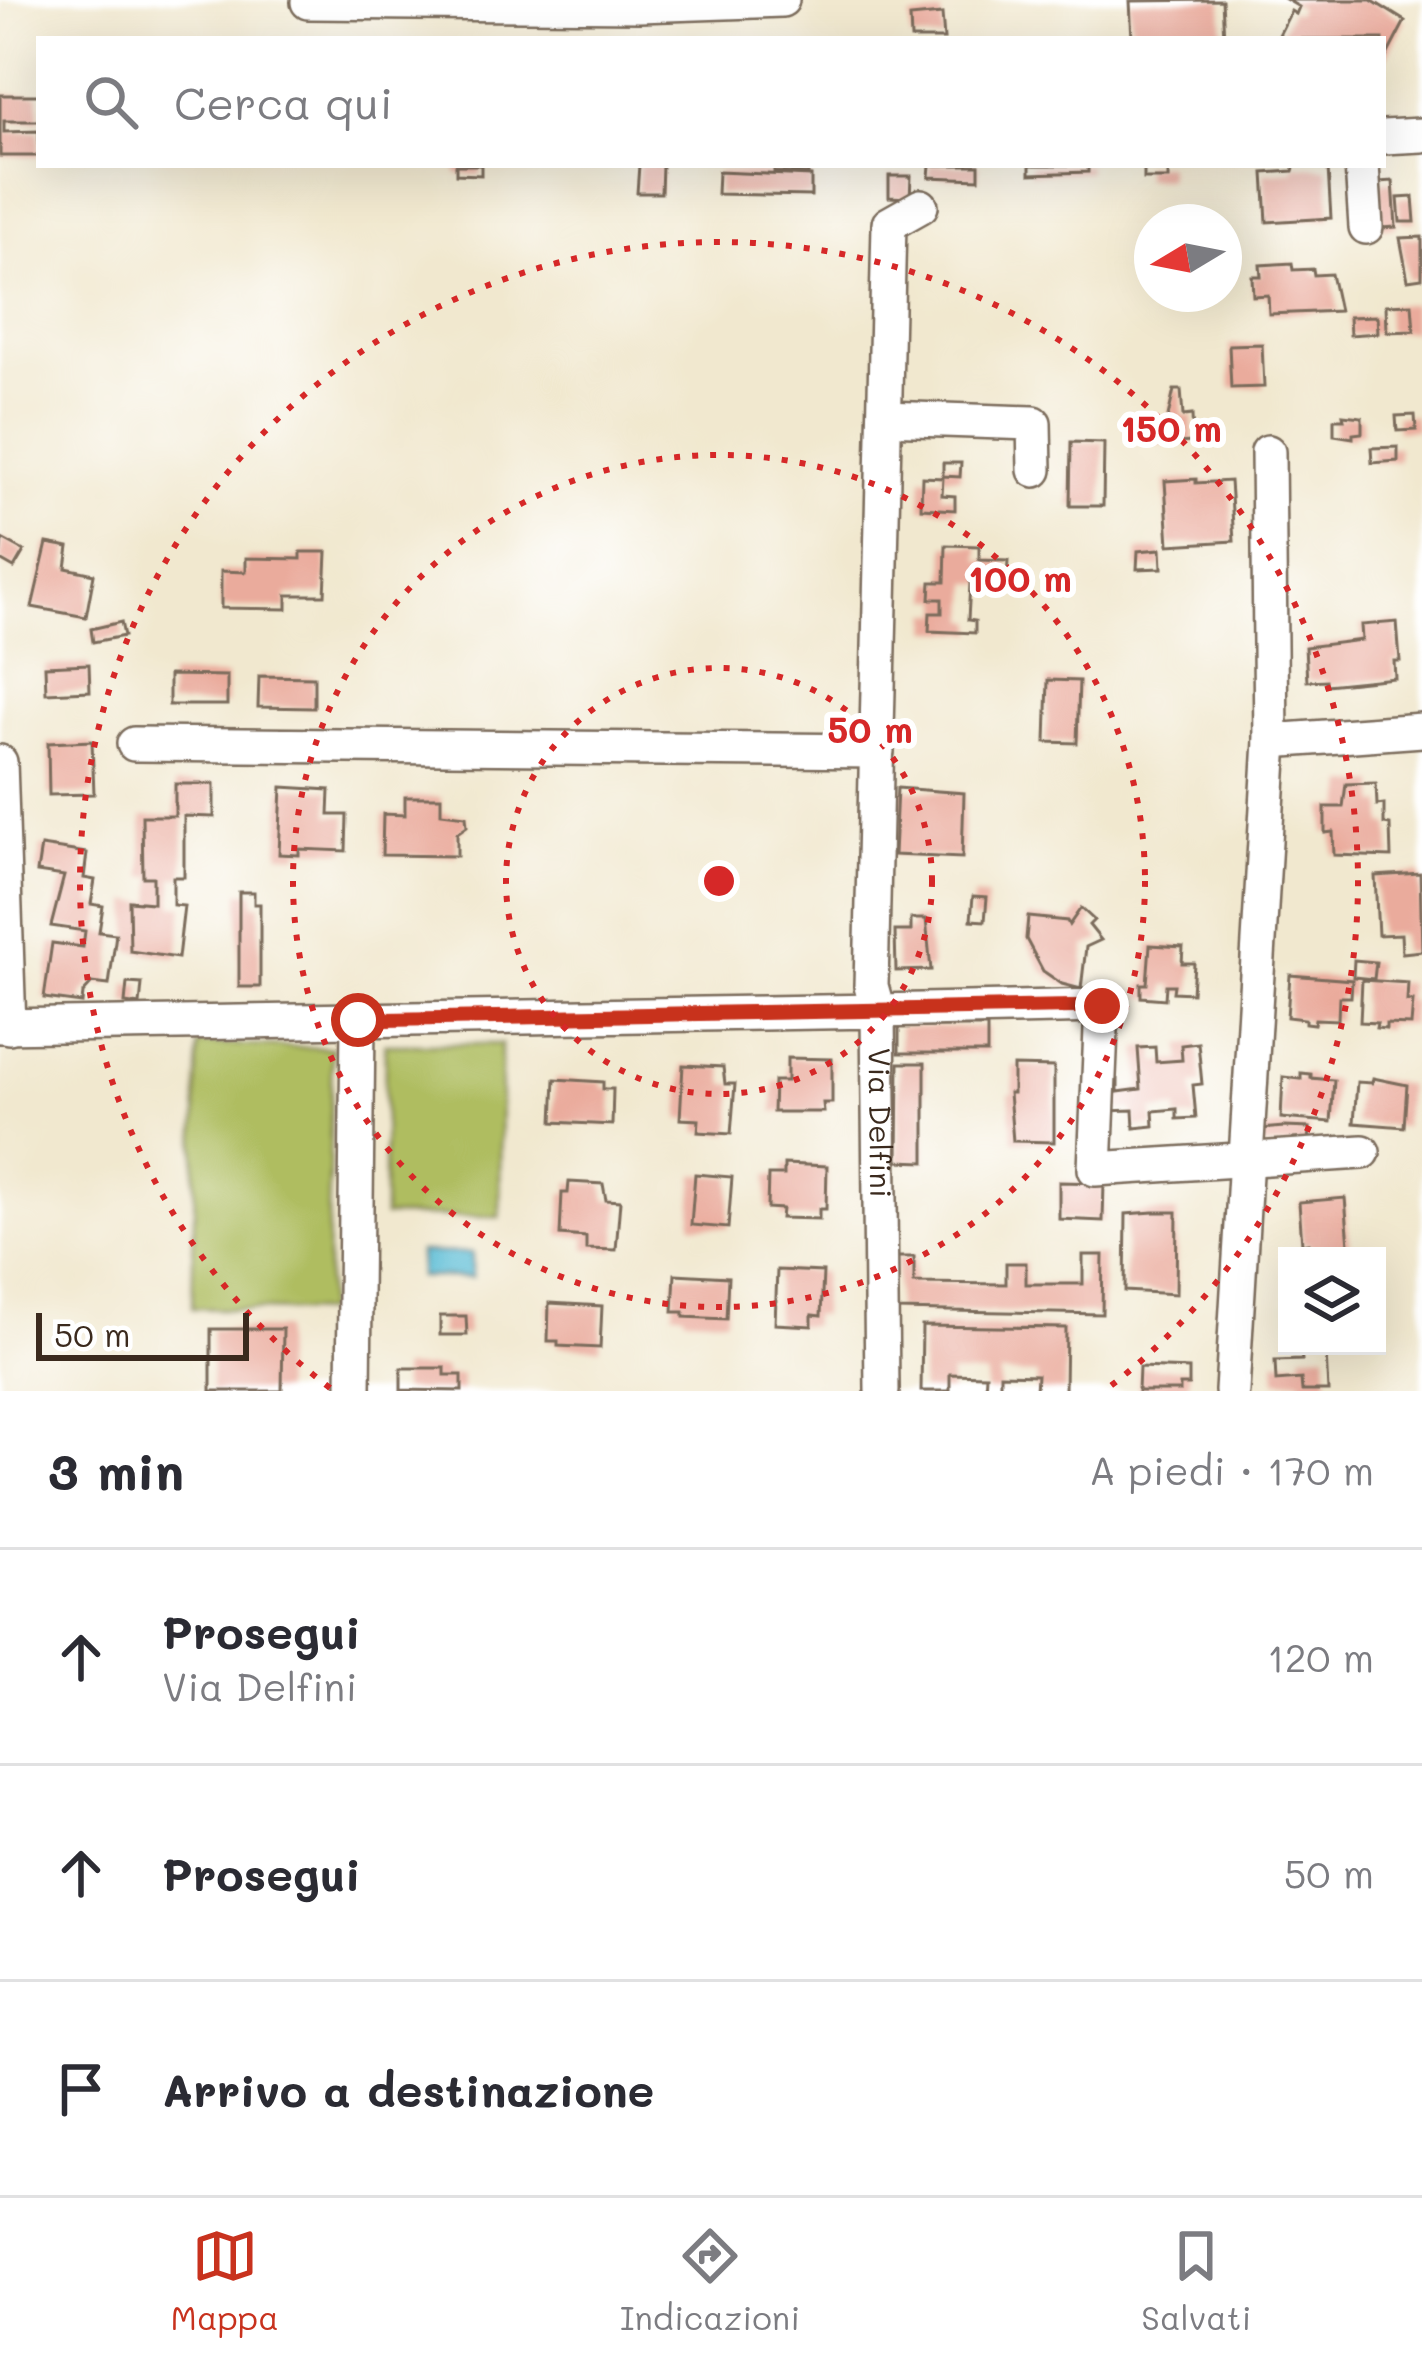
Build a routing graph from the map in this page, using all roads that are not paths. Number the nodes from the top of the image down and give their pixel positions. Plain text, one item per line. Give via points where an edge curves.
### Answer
1 (782, 0) edge
2 (308, 2) edge
3 (1422, 135) edge
4 (1386, 137) edge
5 (1362, 168) edge
6 (921, 206) dead end
7 (1366, 227) dead end
8 (885, 418) junction
9 (1268, 452) dead end
10 (1035, 470) dead end
11 (1422, 730) edge
12 (1271, 741) junction
13 (134, 744) dead end
14 (877, 751) junction
15 (0, 762) edge
16 (878, 1011) junction
17 (358, 1020) junction
18 (4, 1027) edge
19 (1364, 1152) dead end
20 (1244, 1162) junction
21 (354, 1391) edge
22 (882, 1391) edge
23 (1232, 1391) edge

1 - 2 street
3 - 4 street
5 - 7 street
6 - 8 street via 889,224
8 - 10 street via 1034,423
8 - 14 street
9 - 12 street
11 - 12 street
12 - 20 street
13 - 14 street
14 - 16 street
15 - 18 street
16 - 17 street, Via Delfini
16 - 20 street via 1102,1006 1094,1169
16 - 22 street, Via Delfini
17 - 18 street, Via Delfini
17 - 21 street
19 - 20 street
20 - 23 street

